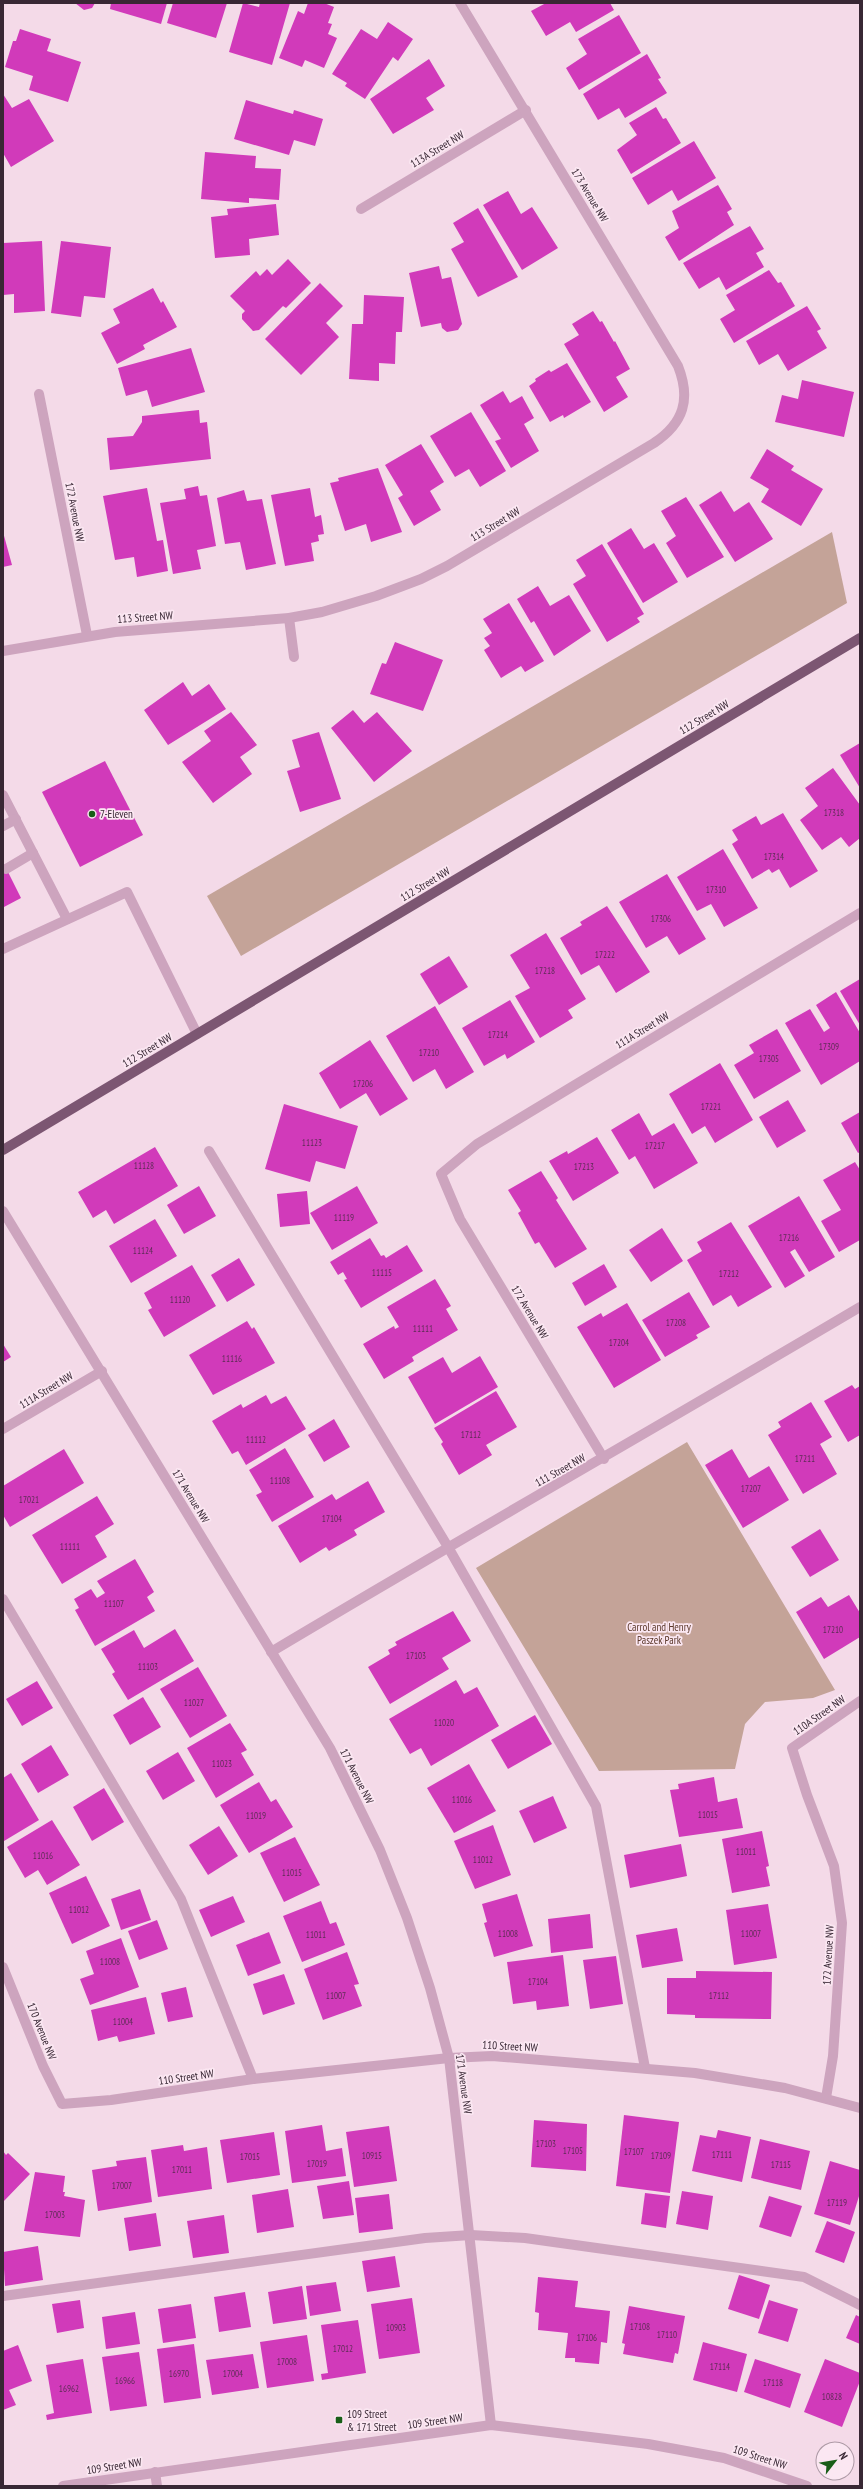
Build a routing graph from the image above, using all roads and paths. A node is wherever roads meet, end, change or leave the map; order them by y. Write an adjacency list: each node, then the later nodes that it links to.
1 (460, 3): 2 (street, 173 Avenue NW)
2 (526, 110): 3 (street, 113A Street NW); 5 (street, 173 Avenue NW)
3 (361, 209)
4 (39, 394): 7 (street, 172 Avenue NW)
5 (684, 404): 6 (street, 113 Street NW)
6 (289, 618): 7 (street, 113 Street NW); 10 (street)
7 (87, 635): 9 (street, 113 Street NW)
8 (860, 638): 19 (main road, 112 Street NW)
9 (3, 651)
10 (294, 657)
11 (3, 795): 12 (street)
12 (16, 819): 13 (street); 14 (street)
13 (3, 826)
14 (33, 853): 15 (street); 17 (street)
15 (6, 869)
16 (860, 913): 22 (street, 111A Street NW)
17 (67, 919): 18 (street); 19 (street)
18 (3, 948)
19 (197, 1034): 20 (main road, 112 Street NW)
20 (3, 1150)
21 (209, 1151): 28 (street)
22 (441, 1174): 27 (street, 172 Avenue NW)
23 (3, 1211): 25 (street, 171 Avenue NW)
24 (860, 1307): 27 (street, 111 Street NW)
25 (102, 1371): 26 (street, 111A Street NW); 30 (street, 171 Avenue NW)
26 (3, 1429)
27 (604, 1458): 28 (street, 111 Street NW)
28 (448, 1546): 30 (street, 111 Street NW); 35 (street)
29 (3, 1599): 36 (street)
30 (271, 1652): 34 (street, 171 Avenue NW)
31 (860, 1701): 32 (street, 110A Street NW)
32 (792, 1748): 37 (street, 172 Avenue NW)
33 (3, 1967): 38 (street, 170 Avenue NW)
34 (449, 2058): 35 (street, 110 Street NW); 36 (street, 110 Street NW); 40 (street, 171 Avenue NW)
35 (645, 2068): 37 (street, 110 Street NW)
36 (253, 2079): 38 (street, 110 Street NW)
37 (826, 2098): 39 (street, 110 Street NW)
38 (62, 2104)
39 (860, 2108)
40 (471, 2235): 41 (street); 42 (street); 43 (street, 171 Avenue NW)
41 (3, 2296)
42 (860, 2305)
43 (491, 2425): 44 (street, 109 Street NW); 47 (street, 109 Street NW)
44 (155, 2472): 45 (street, 109 Street NW); 46 (street)
45 (63, 2486)
46 (157, 2486)
47 (807, 2486)

